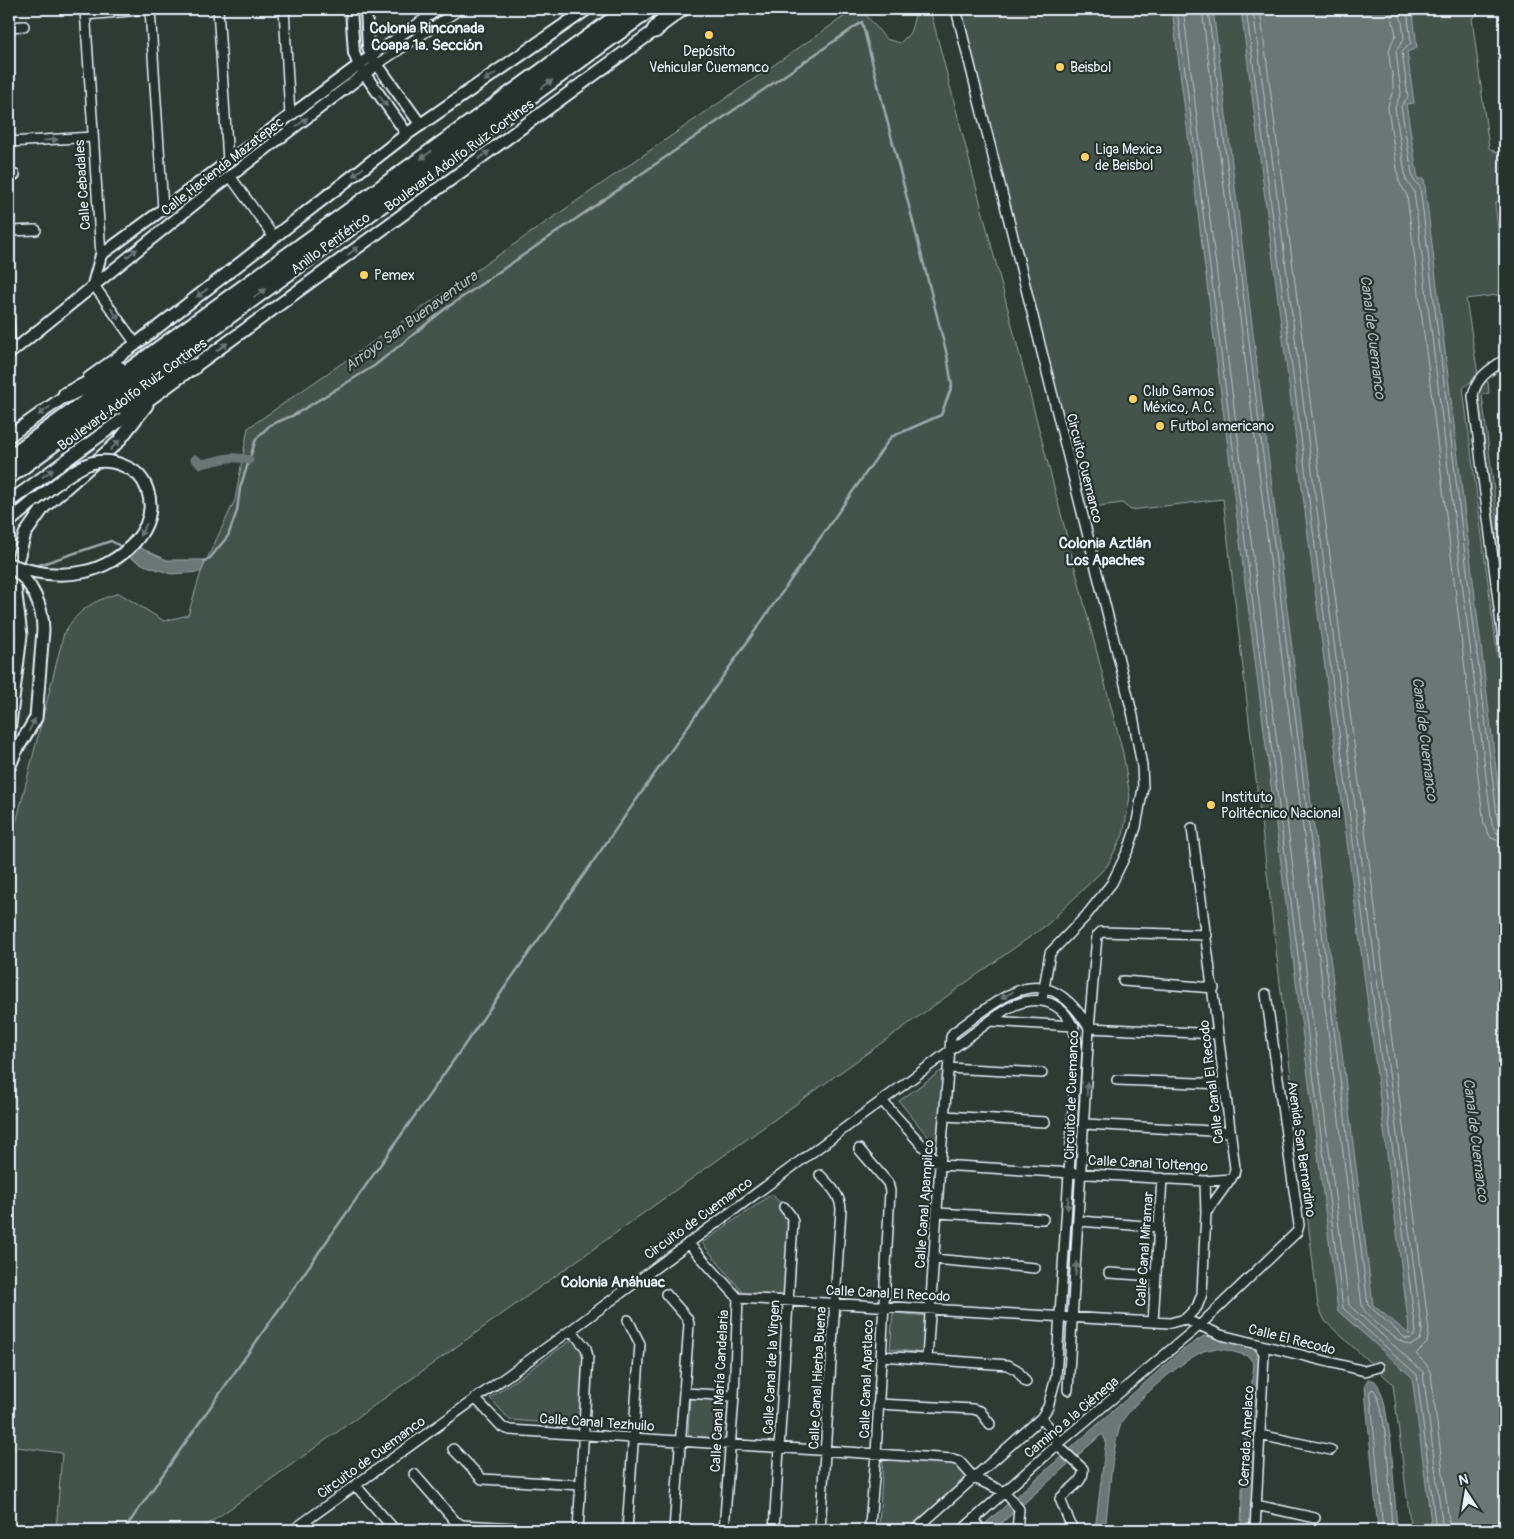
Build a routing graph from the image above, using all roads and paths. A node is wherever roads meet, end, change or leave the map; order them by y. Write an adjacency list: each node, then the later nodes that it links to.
1 (151, 9): 15 (street); 38 (street)
2 (218, 9): 34 (street)
3 (284, 9): 29 (street)
4 (350, 9): 21 (street)
5 (366, 9): 20 (street)
6 (439, 9): 18 (street, Calle Hacienda Mazatepec)
7 (460, 9): 22 (street, Calle Hacienda Mazatepec)
8 (588, 9): 30 (main road, one-way to 30)
9 (615, 9): 23 (highway)
10 (628, 9): 23 (highway, Anillo Periférico)
11 (650, 9): 52 (highway, Anillo Periférico, one-way to 11)
12 (674, 9): 19 (highway)
13 (684, 9): 19 (main road, Boulevard Adolfo Ruiz Cortines)
14 (956, 9): 66 (street, Circuito Cuemanco)
15 (85, 12): 32 (street, Calle Cebadales)
16 (24, 26): 17 (street)
17 (9, 27)
18 (415, 27): 22 (street); 24 (street, Calle Hacienda Mazatepec)
19 (655, 30): 49 (main road, Boulevard Adolfo Ruiz Cortines, one-way to 19)
20 (367, 32): 21 (street); 24 (street)
21 (352, 33): 26 (street)
22 (422, 36): 25 (street, Calle Hacienda Mazatepec)
23 (579, 44): 47 (highway, Anillo Periférico, one-way to 47)
24 (371, 56): 25 (street); 26 (street, Calle Hacienda Mazatepec)
25 (376, 66): 26 (street, Calle Hacienda Mazatepec); 30 (street)
26 (361, 70): 27 (street, Calle Hacienda Mazatepec); 28 (street, Calle Hacienda Mazatepec); 31 (street, one-way to 31)
27 (323, 92): 28 (street); 29 (street, Calle Hacienda Mazatepec)
28 (329, 101): 35 (street, Calle Hacienda Mazatepec, one-way to 28)
29 (290, 116): 34 (street, Calle Hacienda Mazatepec)
30 (421, 125): 31 (main road)
31 (408, 134): 41 (main road, one-way to 41)
32 (93, 137): 33 (street, one-way to 32); 42 (street, Calle Cebadales)
33 (9, 142)
34 (228, 162): 36 (street, Calle Hacienda Mazatepec)
35 (230, 176): 37 (street, Calle Hacienda Mazatepec); 41 (street)
36 (203, 180): 37 (street); 38 (street, Calle Hacienda Mazatepec)
37 (212, 190): 43 (street, Calle Hacienda Mazatepec, one-way to 37)
38 (163, 209): 42 (street, Calle Hacienda Mazatepec)
39 (36, 230): 40 (street)
40 (9, 231)
41 (274, 237): 45 (main road, one-way to 45)
42 (101, 255): 43 (street, Calle Cebadales)
43 (94, 284): 45 (street, one-way to 45); 46 (street, Calle Hacienda Mazatepec)
44 (9, 321): 46 (street)
45 (136, 344): 50 (main road)
46 (10, 353)
47 (152, 354): 50 (highway); 54 (highway, Anillo Periférico)
48 (1505, 360): 59 (street)
49 (194, 368): 51 (main road, Boulevard Adolfo Ruiz Cortines); 52 (highway)
50 (66, 395): 53 (main road, one-way to 53)
51 (150, 399): 56 (main road, Boulevard Adolfo Ruiz Cortines, one-way to 51); 60 (main road, one-way to 51, bridge)
52 (73, 430): 55 (highway, Anillo Periférico)
53 (9, 436)
54 (9, 458)
55 (9, 476)
56 (9, 502)
57 (9, 522): 58 (main road, one-way to 58, bridge)
58 (9, 565): 62 (main road, one-way to 58, bridge)
59 (1505, 657)
60 (9, 732)
61 (9, 756): 62 (main road, bridge)
62 (9, 769)
63 (1192, 828): 64 (street, Calle Canal El Recodo)
64 (1207, 935): 67 (street, Calle Canal El Recodo); 72 (street)
65 (1123, 981): 67 (street)
66 (1044, 987): 69 (street, Circuito Cuemanco); 72 (street, Circuito de Cuemanco); 74 (street, Circuito de Cuemanco, one-way to 74)
67 (1214, 988): 73 (street, Calle Canal El Recodo)
68 (1266, 994): 114 (street, Avenida San Bernardino)
69 (1042, 1000): 70 (street, Circuito de Cuemanco); 71 (street, Circuito de Cuemanco)
70 (990, 1021): 71 (street); 74 (street, Circuito de Cuemanco)
71 (1074, 1026): 86 (street, Circuito de Cuemanco)
72 (1089, 1028): 73 (street); 82 (street, Circuito de Cuemanco, one-way to 72)
73 (1218, 1034): 78 (street, Calle Canal El Recodo)
74 (949, 1051): 75 (street, Calle Canal Apampilco); 79 (street, Circuito de Cuemanco)
75 (948, 1068): 76 (street); 80 (street, Calle Canal Apampilco)
76 (1042, 1073)
77 (1117, 1080): 78 (street)
78 (1224, 1084): 83 (street, Calle Canal El Recodo)
79 (883, 1102): 85 (street); 98 (street, Circuito de Cuemanco)
80 (945, 1116): 81 (street); 85 (street, Calle Canal Apampilco)
81 (1045, 1122)
82 (1085, 1124): 83 (street); 87 (street, Circuito de Cuemanco)
83 (1230, 1132): 90 (street, Calle Canal El Recodo)
84 (859, 1149): 107 (street, Calle Canal Apatlaco)
85 (940, 1165): 86 (street, Calle Canal Toltengo); 93 (street, Calle Canal Apampilco)
86 (1070, 1172): 87 (street, Calle Canal Toltengo); 109 (street, Circuito de Cuemanco, one-way to 109)
87 (1082, 1173): 89 (street, Calle Canal Toltengo); 96 (street, Circuito de Cuemanco)
88 (820, 1175): 106 (street, Calle Canal Hierba Buena)
89 (1162, 1178): 91 (street, Calle Canal Toltengo); 97 (street, Calle Canal Miramar)
90 (1230, 1179): 91 (street, Calle Canal Toltengo); 94 (street, Calle Canal El Recodo)
91 (1206, 1181): 94 (street)
92 (784, 1207): 105 (street, Calle Canal de la Virgen)
93 (937, 1213): 95 (street); 99 (street, Calle Canal Apampilco)
94 (1206, 1213): 111 (street)
95 (1043, 1219)
96 (1079, 1221): 97 (street); 110 (street, Circuito de Cuemanco, one-way to 96)
97 (1158, 1227): 102 (street, Calle Canal Miramar)
98 (688, 1243): 104 (street, Calle Canal María Candelaria); 115 (street, Circuito de Cuemanco)
99 (933, 1259): 100 (street); 108 (street, Calle Canal Apampilco)
100 (1035, 1268)
101 (1109, 1273): 102 (street)
102 (1155, 1276): 113 (street, Calle Canal Miramar)
103 (666, 1294): 122 (street)
104 (738, 1298): 105 (street, Calle Canal El Recodo); 123 (street, Calle Canal María Candelaria)
105 (788, 1300): 106 (street, Calle Canal El Recodo); 134 (street, Calle Canal de la Virgen)
106 (835, 1304): 107 (street, Calle Canal El Recodo); 137 (street, Calle Canal Hierba Buena)
107 (882, 1307): 108 (street, Calle Canal El Recodo); 117 (street, Calle Canal Apatlaco)
108 (930, 1308): 109 (street, Calle Canal El Recodo); 118 (street, Calle Canal Apampilco)
109 (1060, 1317): 110 (street, Calle Canal El Recodo); 126 (street, Circuito de Cuemanco)
110 (1072, 1318): 113 (street, Calle Canal El Recodo); 121 (street, Circuito de Cuemanco)
111 (1186, 1319): 113 (street, Calle Canal El Recodo); 114 (street)
112 (628, 1320): 130 (street)
113 (1152, 1322)
114 (1199, 1326): 116 (street, Calle El Recodo); 133 (street, Camino a la Ciénega)
115 (571, 1330): 124 (street, Circuito de Cuemanco); 129 (street)
116 (1263, 1353): 119 (street, Calle El Recodo); 128 (street, Cerrada Amelaco)
117 (881, 1356): 118 (street); 125 (street, Calle Canal Apatlaco)
118 (928, 1359): 120 (street)
119 (1379, 1368)
120 (1026, 1382)
121 (1068, 1390)
122 (685, 1393): 123 (street); 131 (street)
123 (734, 1396): 132 (street, Calle Canal María Candelaria)
124 (475, 1398): 129 (street, Calle Canal Tezhuilo); 142 (street, Circuito de Cuemanco)
125 (878, 1404): 127 (street); 138 (street, Calle Canal Apatlaco)
126 (1041, 1418): 133 (street); 140 (street, Circuito de Cuemanco)
127 (990, 1424)
128 (1260, 1435): 136 (street); 144 (street, Cerrada Amelaco)
129 (584, 1436): 130 (street, Calle Canal Tezhuilo); 141 (street)
130 (633, 1438): 131 (street, Calle Canal Tezhuilo); 151 (street)
131 (681, 1441): 132 (street, Calle Canal Tezhuilo); 152 (street)
132 (730, 1444): 134 (street, Calle Canal Tezhuilo); 153 (street, Calle Canal María Candelaria)
133 (1059, 1446): 143 (street, Camino a la Ciénega); 160 (street)
134 (780, 1448): 137 (street, Calle Canal Tezhuilo); 154 (street, Calle Canal de la Virgen)
135 (453, 1449): 141 (street)
136 (1331, 1450)
137 (827, 1451): 138 (street, Calle Canal Tezhuilo); 155 (street, Calle Canal Hierba Buena)
138 (876, 1454): 140 (street, Calle Canal Tezhuilo); 156 (street, Calle Canal Apatlaco)
139 (414, 1474): 149 (street)
140 (974, 1478): 143 (street); 157 (street, Circuito de Cuemanco)
141 (581, 1484): 150 (street)
142 (356, 1486): 147 (street, Circuito de Cuemanco); 148 (street)
143 (1006, 1493): 146 (street, Camino a la Ciénega); 159 (street)
144 (1256, 1505): 145 (street); 161 (street, Cerrada Amelaco)
145 (1315, 1518)
146 (977, 1524): 158 (street, Camino a la Ciénega)
147 (293, 1530)
148 (395, 1530)
149 (550, 1530)
150 (578, 1530)
151 (627, 1530)
152 (674, 1530)
153 (724, 1530)
154 (774, 1530)
155 (820, 1530)
156 (872, 1530)
157 (915, 1530)
158 (962, 1530)
159 (1017, 1530)
160 (1073, 1530)
161 (1255, 1530)

